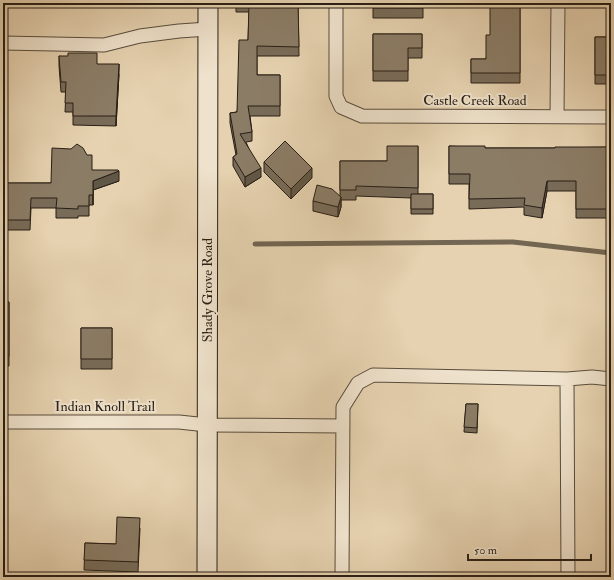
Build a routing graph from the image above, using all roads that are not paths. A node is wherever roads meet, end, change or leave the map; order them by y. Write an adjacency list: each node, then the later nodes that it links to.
1 (208, 3): 4 (street, Shady Grove Road)
2 (336, 3): 6 (street, Castle Creek Road)
3 (558, 3): 6 (street)
4 (208, 29): 5 (street); 11 (street, Shady Grove Road)
5 (3, 43)
6 (557, 116): 7 (street, Castle Creek Road)
7 (611, 117)
8 (567, 378): 9 (street); 12 (street); 15 (street)
9 (611, 379)
10 (3, 422): 11 (street, Indian Knoll Trail)
11 (207, 425): 12 (street, Indian Knoll Trail); 13 (street, Shady Grove Road)
12 (343, 426): 14 (street)
13 (207, 577)
14 (342, 577)
15 (568, 577)

